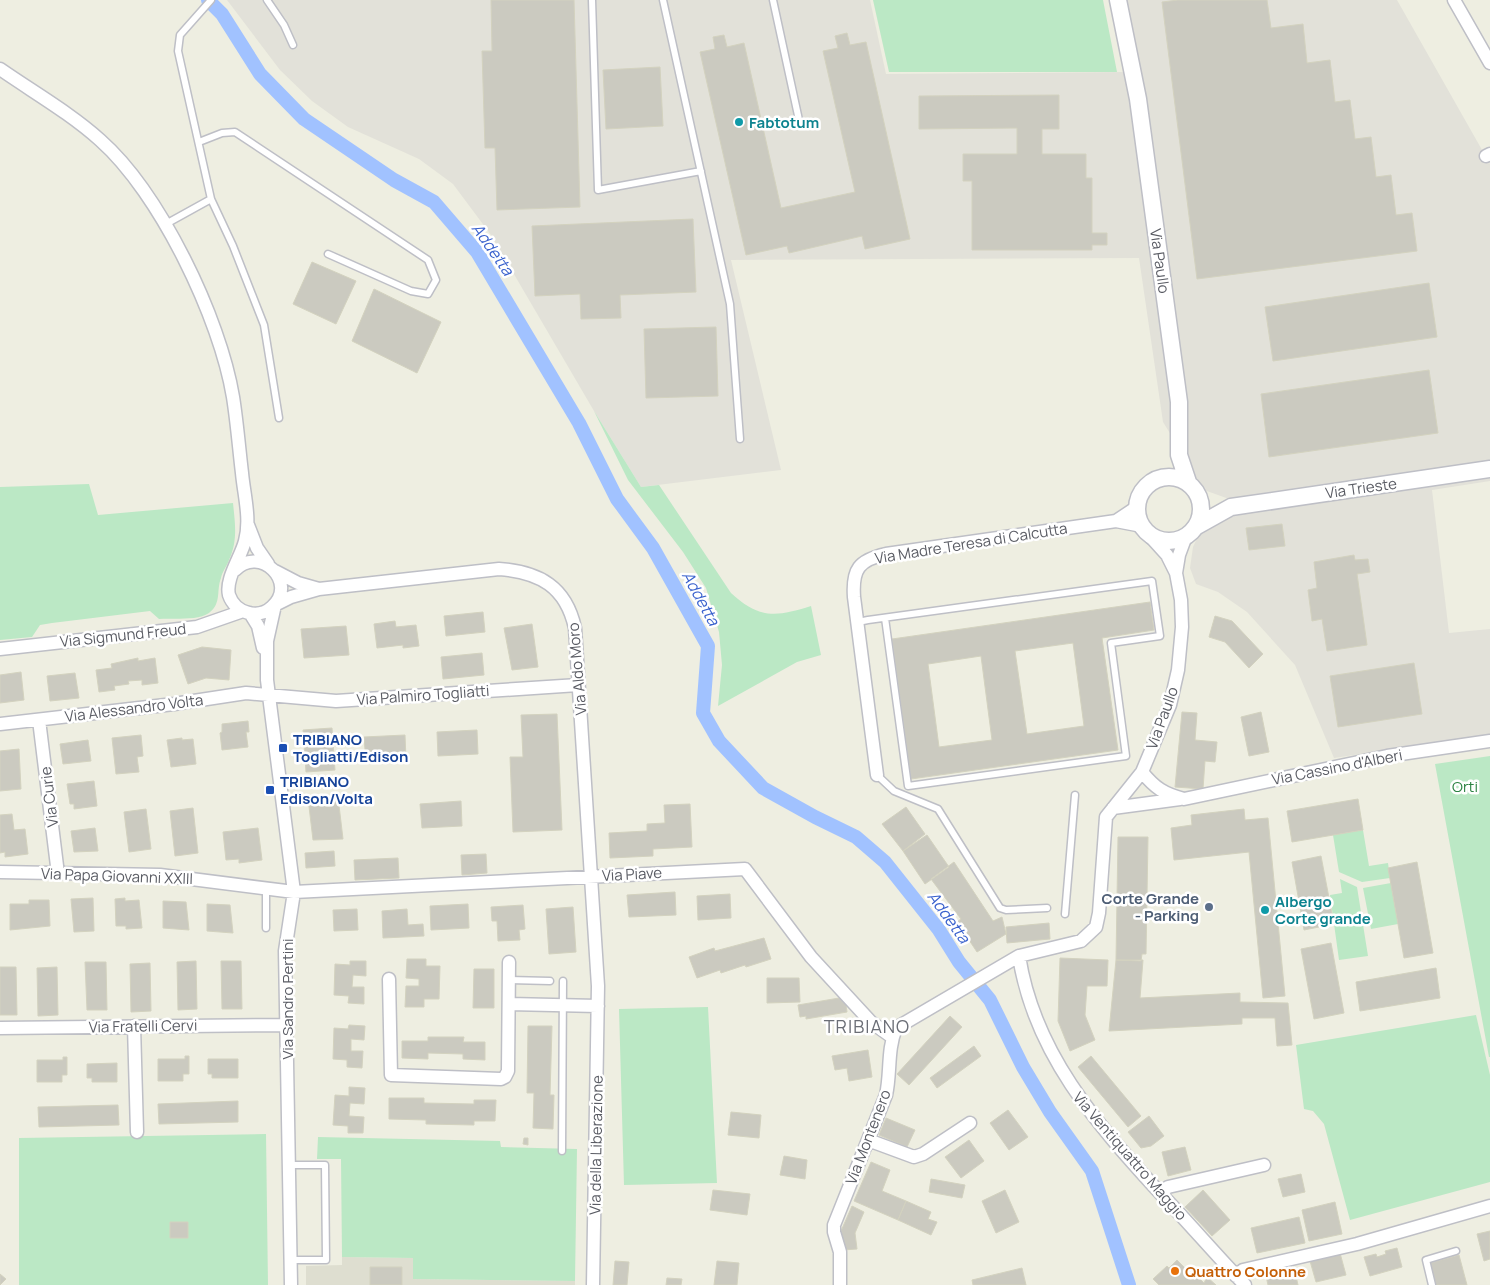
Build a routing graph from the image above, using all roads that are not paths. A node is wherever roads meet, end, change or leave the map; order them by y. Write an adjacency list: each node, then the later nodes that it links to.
1 (211, 0): 12 (lane)
2 (266, 0): 8 (lane)
3 (592, 0): 13 (lane)
4 (662, 0): 13 (lane)
5 (773, 0): 11 (lane)
6 (1118, 0): 19 (street, Via Paullo)
7 (1454, 0): 9 (street)
8 (293, 45)
9 (1490, 64)
10 (0, 69): 15 (street)
11 (799, 120)
12 (199, 142): 14 (lane); 16 (lane)
13 (701, 171): 18 (lane)
14 (211, 199): 15 (lane); 17 (lane)
15 (164, 225): 26 (street)
16 (328, 254)
17 (279, 418)
18 (740, 439)
19 (1178, 443): 21 (street, Via Paullo); 22 (street, Via Paullo)
20 (1490, 470): 24 (street, Via Trieste)
21 (1160, 478): 22 (street); 23 (street, Via Paullo)
22 (1192, 487): 24 (street, Via Trieste); 28 (street, Via Paullo)
23 (1137, 507): 25 (street, Via Madre Teresa di Calcutta); 27 (street, Via Paullo)
24 (1231, 507): 28 (street, Via Trieste)
25 (1116, 520): 27 (street, Via Madre Teresa di Calcutta); 36 (street, Via Madre Teresa di Calcutta)
26 (248, 525): 29 (street); 30 (street)
27 (1145, 530): 28 (street); 31 (street, Via Paullo)
28 (1191, 531): 31 (street, Via Paullo)
29 (272, 567): 30 (street); 32 (street); 33 (street)
30 (235, 570): 34 (street)
31 (1176, 573): 44 (street, Via Paullo)
32 (319, 589): 33 (street, Via Aldo Moro); 39 (street, Via Aldo Moro)
33 (275, 605): 34 (street); 38 (street, Via Sandro Pertini)
34 (247, 612): 37 (street, Via Sigmund Freud); 38 (street, Via Sandro Pertini)
35 (885, 618): 35 (lane); 36 (lane)
36 (858, 622): 45 (street, Via Madre Teresa di Calcutta)
37 (0, 649)
38 (266, 656): 40 (street, Via Sandro Pertini)
39 (578, 685): 40 (street, Via Palmiro Togliatti); 51 (street, Via Aldo Moro)
40 (268, 695): 41 (street, Via Alessandro Volta); 53 (street, Via Sandro Pertini)
41 (39, 720): 42 (street, Via Alessandro Volta); 50 (street, Via Curie)
42 (0, 724)
43 (1490, 740): 47 (street, Via Cassino d'Alberi)
44 (1142, 772): 47 (street, Via Cassino d'Alberi); 48 (street, Via Paullo)
45 (877, 775): 54 (lane)
46 (1075, 795): 55 (lane)
47 (1184, 799): 48 (street, Via Cassino d'Alberi)
48 (1113, 808): 57 (street, Via Paullo)
49 (0, 872): 50 (street, Via Papa Giovanni XXIII)
50 (58, 874): 52 (street, Via Papa Giovanni XXIII)
51 (592, 877): 53 (street, Via Piave); 65 (street, Via della Liberazione); 69 (street, Via Piave)
52 (266, 888): 53 (street, Via Papa Giovanni XXIII); 56 (lane)
53 (294, 892): 66 (street, Via Sandro Pertini)
54 (1047, 908)
55 (1065, 914)
56 (266, 928)
57 (1019, 956): 69 (street); 76 (street, Via Ventiquattro Maggio)
58 (510, 962): 60 (street)
59 (389, 979): 63 (street)
60 (509, 980): 61 (lane); 63 (street)
61 (550, 981)
62 (563, 981): 64 (lane)
63 (509, 1004): 64 (street)
64 (563, 1005): 65 (street); 73 (lane)
65 (598, 1006): 82 (street, Via della Liberazione)
66 (286, 1025): 67 (street, Via Fratelli Cervi); 74 (street, Via Sandro Pertini)
67 (134, 1026): 68 (street, Via Fratelli Cervi); 71 (street)
68 (0, 1028)
69 (892, 1037): 72 (street, Via Montenero)
70 (970, 1124): 72 (street)
71 (137, 1132)
72 (868, 1140): 83 (street, Via Montenero)
73 (562, 1151)
74 (288, 1165): 79 (street, Via Sandro Pertini); 79 (lane)
75 (1264, 1165): 76 (street)
76 (1161, 1194): 80 (street, Via Ventiquattro Maggio)
77 (1490, 1206): 80 (street)
78 (1456, 1251): 84 (lane)
79 (290, 1260): 81 (street, Via Sandro Pertini)
80 (1241, 1280)
81 (290, 1285)
82 (593, 1285)
83 (840, 1285)
84 (1432, 1285)

